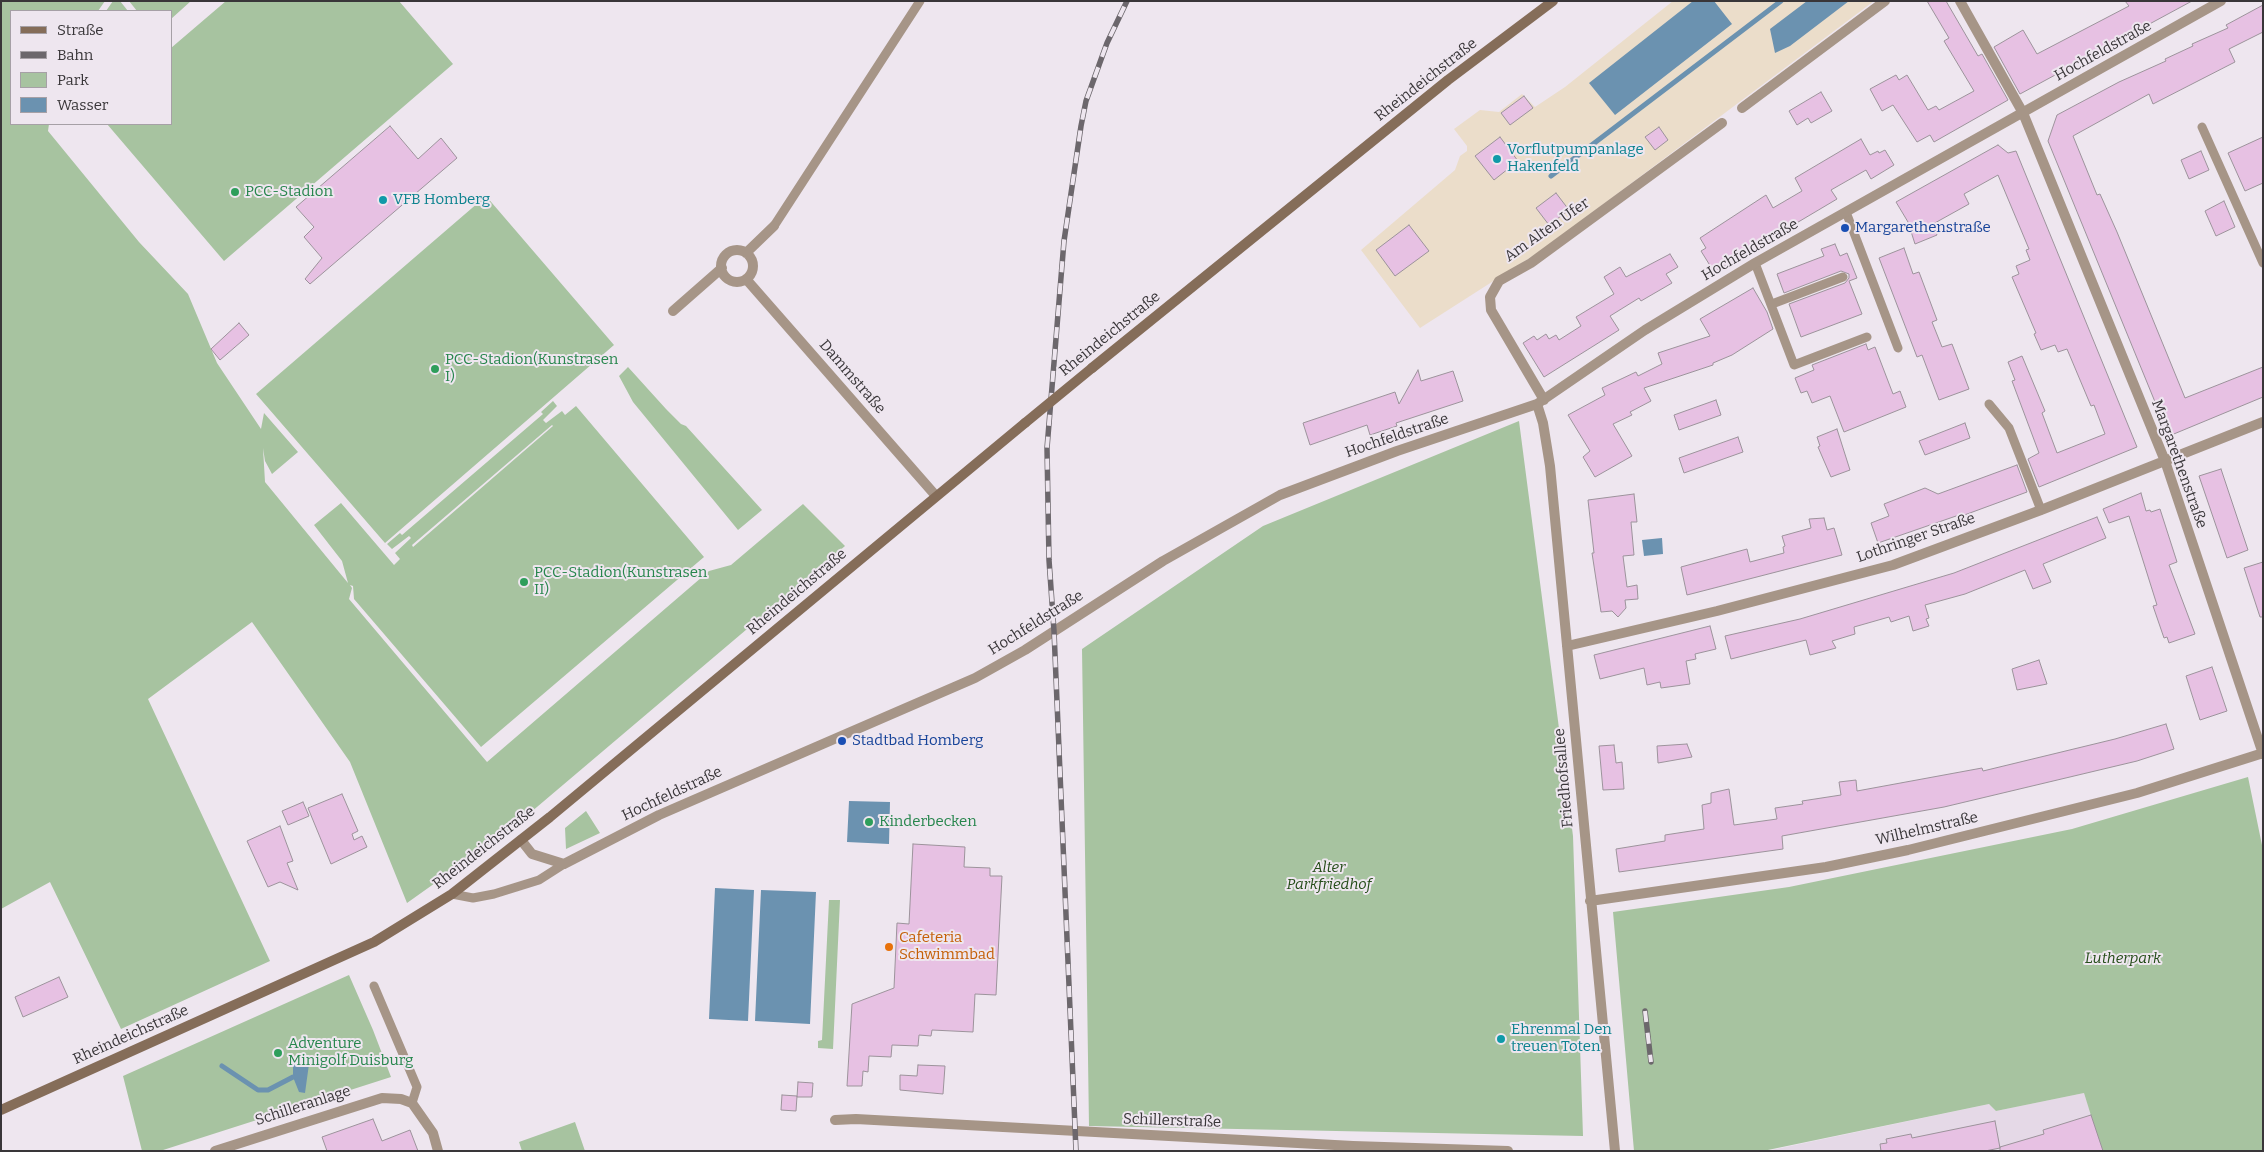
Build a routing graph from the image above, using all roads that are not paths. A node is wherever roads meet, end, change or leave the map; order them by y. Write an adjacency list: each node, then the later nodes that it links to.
1 (920, 1): 11 (lane)
2 (1553, 1): 26 (main road, Rheindeichstraße, bridge)
3 (1885, 1): 6 (street)
4 (1960, 1): 7 (street, Margarethenstraße)
5 (2221, 1): 7 (street, Hochfeldstraße)
6 (1742, 108)
7 (2023, 113): 10 (street, Hochfeldstraße); 25 (street, Margarethenstraße)
8 (1722, 123): 22 (street, Am Alten Ufer)
9 (2202, 128): 14 (lane)
10 (1846, 212): 13 (street, Hochfeldstraße); 21 (lane)
11 (774, 226): 12 (street)
12 (746, 253): 15 (street); 17 (street)
13 (1755, 263): 18 (lane); 22 (street, Hochfeldstraße)
14 (2263, 263)
15 (722, 268): 17 (street); 19 (street)
16 (1843, 277): 18 (lane)
17 (746, 279): 26 (street, Dammstraße)
18 (1772, 304): 20 (lane)
19 (673, 311)
20 (1867, 337)
21 (1898, 348)
22 (1541, 402): 28 (street, Friedhofsallee); 31 (street, Hochfeldstraße)
23 (1989, 404): 27 (lane)
24 (2263, 422): 25 (street, Lothringer Straße)
25 (2165, 461): 27 (street, Lothringer Straße); 29 (street, Margarethenstraße)
26 (936, 496): 30 (main road, Rheindeichstraße)
27 (2041, 510): 28 (street, Lothringer Straße)
28 (1567, 646): 33 (street, Friedhofsallee)
29 (2263, 754): 33 (street, Wilhelmstraße)
30 (522, 840): 31 (street); 32 (main road, Rheindeichstraße)
31 (564, 864): 32 (lane, Hochfeldstraße)
32 (452, 894): 36 (main road, Rheindeichstraße)
33 (1590, 900): 42 (street, Friedhofsallee)
34 (374, 986): 35 (lane)
35 (412, 1103): 39 (street, Schilleranlage); 40 (street)
36 (1, 1110)
37 (835, 1120): 38 (street, Schillerstraße)
38 (1352, 1148): 41 (street, Schillerstraße)
39 (215, 1151)
40 (438, 1151)
41 (1508, 1151)
42 (1615, 1151)

